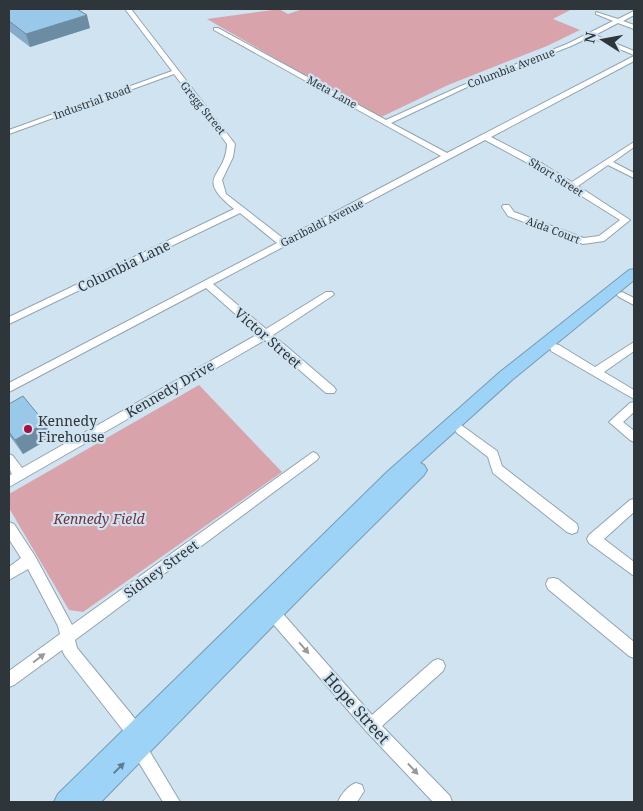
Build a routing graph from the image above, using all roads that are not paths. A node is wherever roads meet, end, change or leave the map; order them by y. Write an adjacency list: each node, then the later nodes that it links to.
1 (128, 9): 10 (street, Gregg Street)
2 (598, 13): 4 (street)
3 (634, 13): 4 (street, Columbia Avenue)
4 (618, 21): 5 (street); 7 (street, Columbia Avenue)
5 (634, 27)
6 (216, 29): 11 (street, Meta Lane)
7 (590, 36): 8 (street); 11 (street, Columbia Avenue)
8 (634, 53)
9 (634, 58): 13 (street, Garibaldi Avenue)
10 (174, 72): 12 (street, Industrial Road); 20 (street, Gregg Street)
11 (387, 122): 15 (street, Meta Lane)
12 (9, 132)
13 (485, 137): 15 (street, Garibaldi Avenue); 18 (street, Short Street)
14 (634, 144): 16 (street)
15 (448, 156): 22 (street, Garibaldi Avenue)
16 (608, 162): 17 (street); 18 (street)
17 (634, 176)
18 (572, 186): 21 (street, Short Street)
19 (506, 207): 21 (street, Aida Court)
20 (239, 210): 22 (street); 27 (street, Columbia Lane)
21 (626, 220)
22 (283, 243): 24 (street, Garibaldi Avenue)
23 (634, 273): 55 (highway)
24 (207, 284): 28 (street, Victor Street); 32 (street, Garibaldi Avenue)
25 (329, 294): 28 (street, Kennedy Drive)
26 (630, 294): 30 (highway)
27 (9, 321)
28 (265, 335): 33 (street, Victor Street); 40 (street, Kennedy Drive)
29 (634, 346): 31 (street)
30 (555, 348): 31 (street); 36 (highway)
31 (596, 372): 34 (street)
32 (9, 388)
33 (330, 390)
34 (634, 395)
35 (634, 406): 37 (street)
36 (461, 430): 44 (street); 49 (highway)
37 (634, 437)
38 (313, 457): 50 (street, Sidney Street)
39 (9, 459): 40 (street)
40 (20, 475): 41 (street, Kennedy Drive)
41 (9, 482)
42 (634, 504): 46 (street)
43 (9, 528): 45 (street)
44 (572, 528)
45 (30, 560): 47 (street); 50 (street)
46 (634, 570)
47 (9, 574)
48 (553, 584): 51 (street)
49 (272, 612): 54 (street, Hope Street, one-way to 54); 55 (highway)
50 (68, 636): 53 (street, Sidney Street, one-way to 50); 55 (street)
51 (634, 651)
52 (438, 666): 54 (street)
53 (9, 680)
54 (371, 726): 59 (street, Hope Street, one-way to 59)
55 (137, 740): 56 (highway); 57 (highway, one-way to 55); 58 (street)
56 (66, 802)
57 (85, 802)
58 (172, 802)
59 (444, 802)

